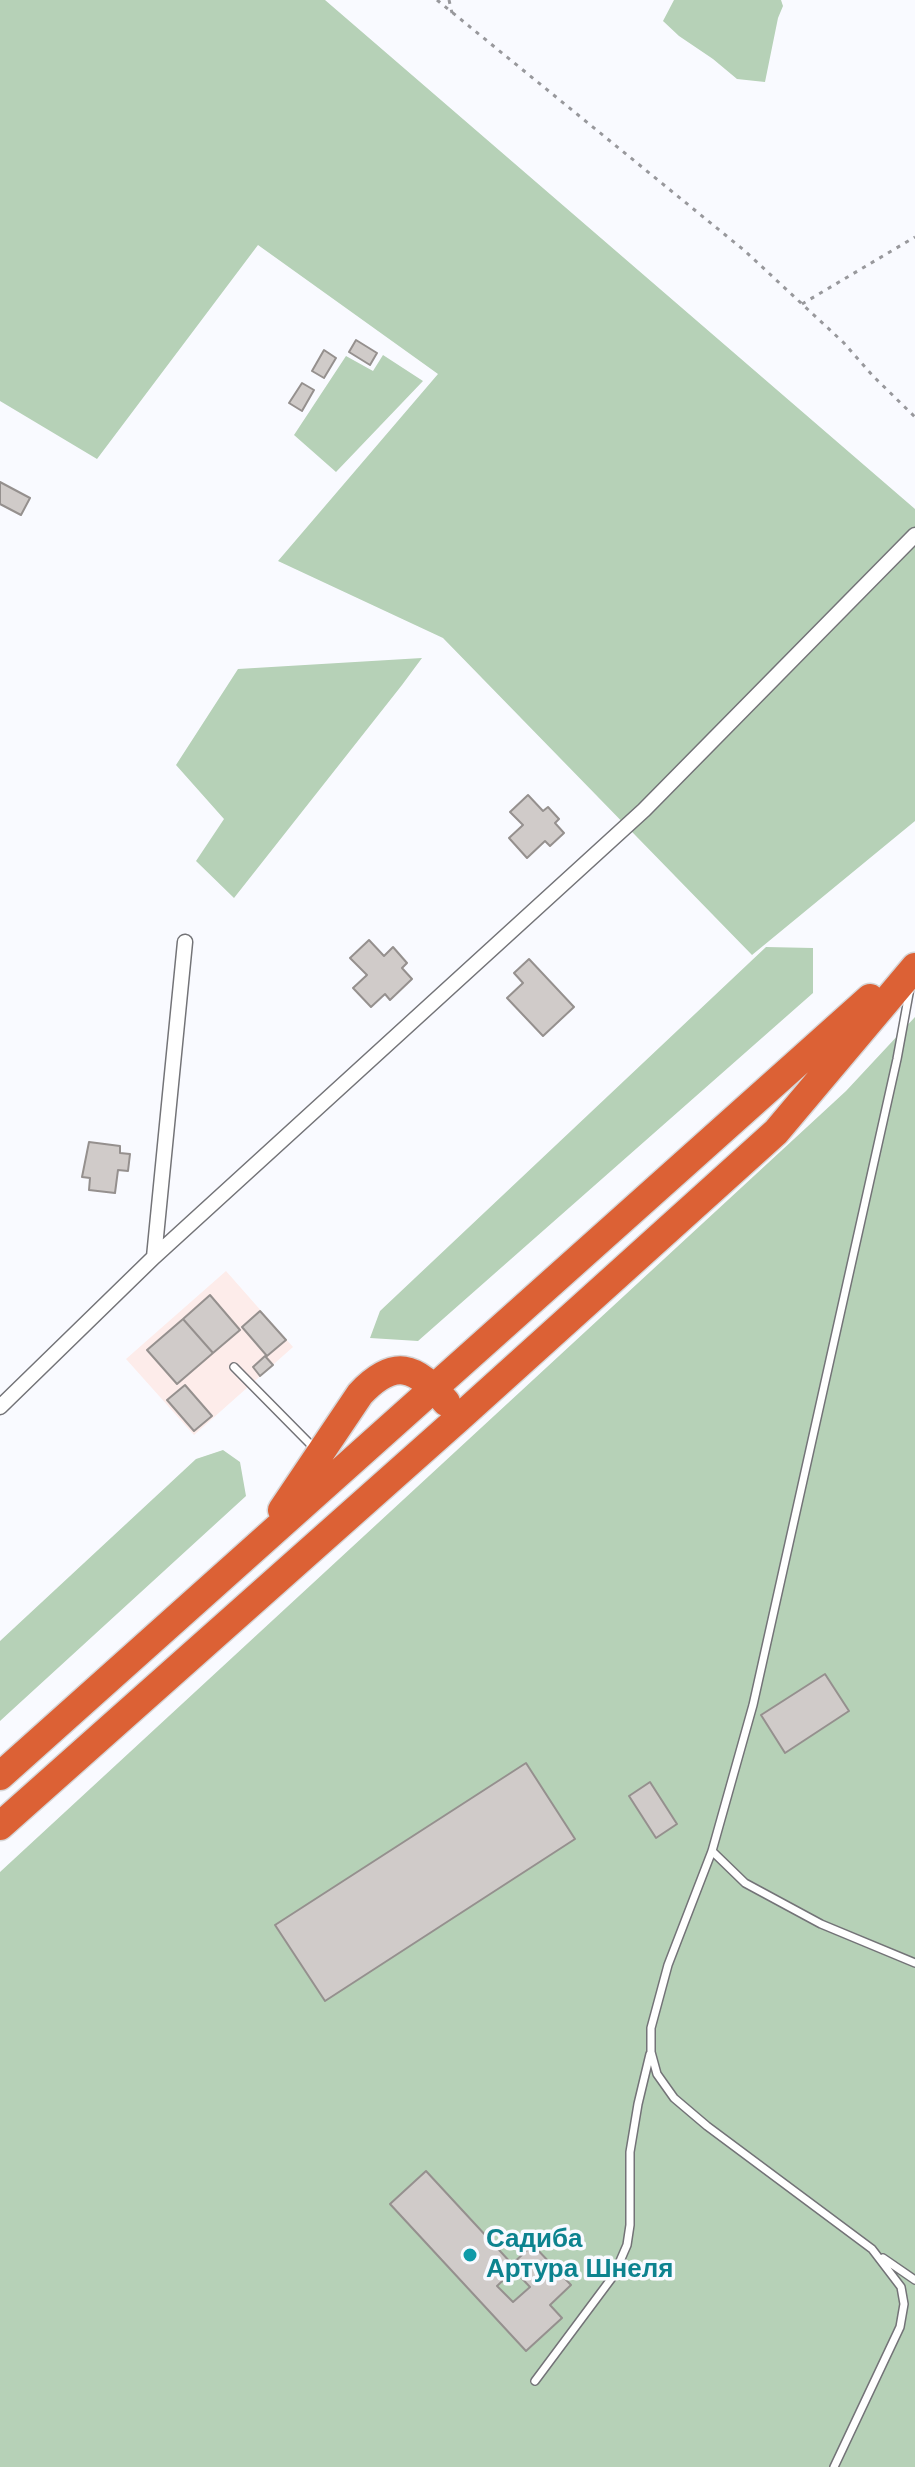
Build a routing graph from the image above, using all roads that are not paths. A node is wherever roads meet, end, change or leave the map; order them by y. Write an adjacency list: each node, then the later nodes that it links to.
1 (915, 535): 4 (street)
2 (185, 942): 4 (street)
3 (914, 965): 6 (highway); 8 (highway); 13 (lane)
4 (154, 1257): 7 (street)
5 (234, 1367): 9 (lane)
6 (435, 1388): 8 (highway); 9 (highway); 10 (highway)
7 (0, 1407)
8 (459, 1418): 12 (highway)
9 (319, 1454): 10 (highway)
10 (260, 1543): 11 (highway)
11 (0, 1776)
12 (0, 1826)
13 (712, 1851): 14 (lane); 15 (lane)
14 (915, 1963)
15 (651, 2052): 16 (lane); 18 (lane)
16 (872, 2249): 17 (lane); 19 (lane)
17 (915, 2280)
18 (535, 2381)
19 (834, 2467)

